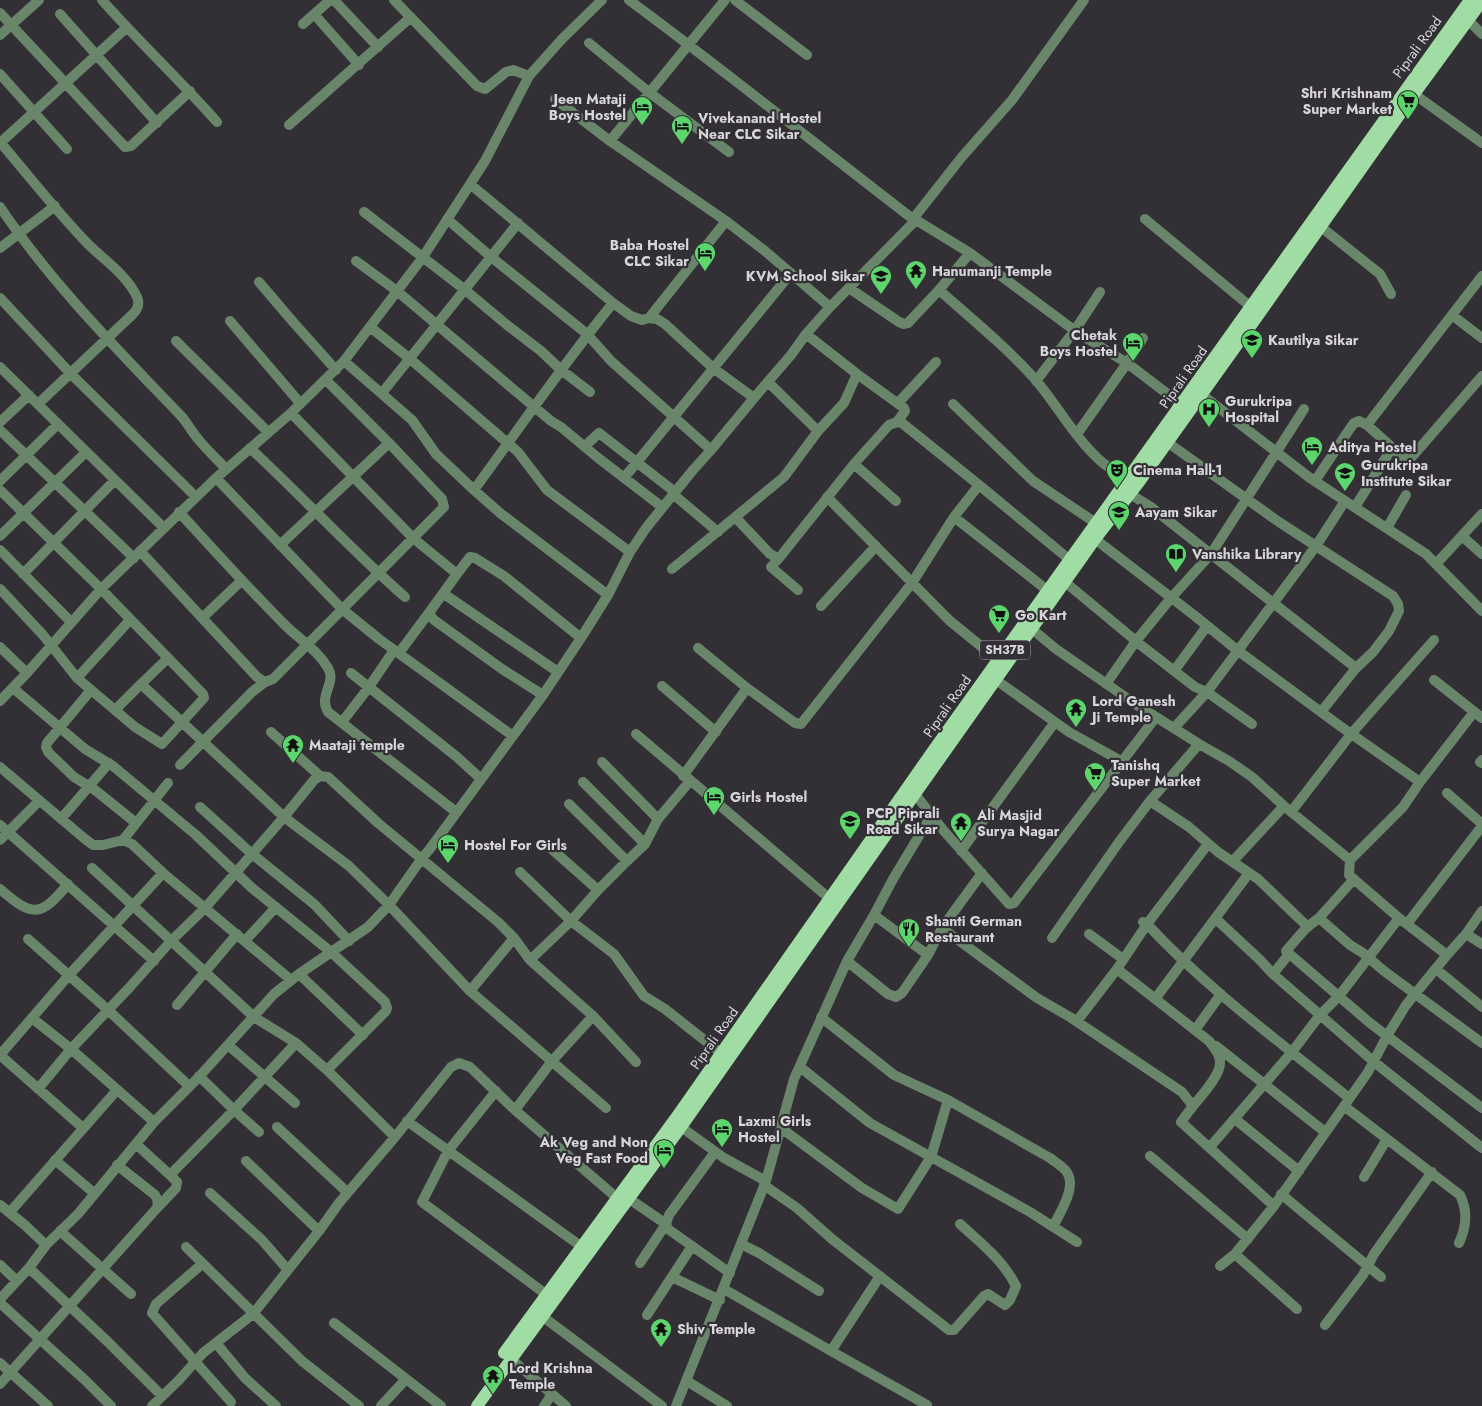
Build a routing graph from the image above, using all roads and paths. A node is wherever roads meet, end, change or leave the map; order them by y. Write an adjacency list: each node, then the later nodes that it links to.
1 (39, 0): 19 (street)
2 (102, 0): 20 (street)
3 (330, 0): 15 (street)
4 (334, 0): 25 (street)
5 (394, 0): 16 (street)
6 (602, 0): 30 (street)
7 (629, 0): 24 (street)
8 (725, 0): 24 (street)
9 (735, 0): 27 (street)
10 (1084, 0): 51 (street)
11 (1470, 0): 73 (main road, Piprali Road / SH37B)
12 (1482, 1): 17 (main road)
13 (0, 13): 19 (street)
14 (60, 14): 26 (street)
15 (314, 14): 18 (street); 28 (street)
16 (411, 17): 25 (street); 30 (street)
17 (1468, 20): 21 (street); 34 (main road)
18 (303, 24)
19 (11, 25): 22 (street); 31 (street)
20 (126, 28): 26 (street); 32 (street)
21 (1482, 34)
22 (0, 35)
23 (589, 43): 33 (street)
24 (690, 45): 33 (street); 51 (street)
25 (378, 47): 28 (street)
26 (96, 54): 31 (street); 38 (street)
27 (807, 55)
28 (359, 65): 39 (street)
29 (0, 74): 36 (street)
30 (529, 76): 45 (street)
31 (66, 84): 36 (street); 38 (street)
32 (190, 92): 37 (street); 38 (street)
33 (650, 93): 40 (street); 44 (street)
34 (1414, 94): 42 (street); 54 (main road)
35 (555, 100): 40 (street)
36 (34, 112): 41 (street); 43 (street)
37 (217, 122)
38 (157, 123)
39 (289, 125)
40 (610, 141): 52 (street)
41 (0, 142): 46 (street)
42 (1482, 143)
43 (67, 149)
44 (729, 152)
45 (470, 184): 50 (street); 53 (street)
46 (55, 206): 55 (street); 84 (street)
47 (0, 207): 55 (street)
48 (364, 212): 59 (street)
49 (1146, 219): 73 (street)
50 (447, 220): 58 (street); 59 (street)
51 (914, 220): 57 (street); 64 (street)
52 (726, 221): 61 (street); 75 (street)
53 (518, 223): 58 (street); 71 (street)
54 (1321, 227): 69 (street); 102 (main road)
55 (19, 235): 56 (street); 84 (street)
56 (0, 248)
57 (970, 253): 66 (street); 79 (street)
58 (490, 256): 65 (street); 80 (street)
59 (423, 257): 65 (street); 67 (street)
60 (356, 261): 67 (street)
61 (791, 273): 72 (street); 91 (street)
62 (1481, 278): 74 (street)
63 (259, 282): 93 (street)
64 (849, 288): 66 (street); 72 (street)
65 (464, 289): 77 (street); 92 (street)
66 (939, 290): 98 (street)
67 (397, 291): 77 (street); 78 (street)
68 (1100, 292): 79 (street)
69 (1390, 294)
70 (0, 298): 94 (street)
71 (613, 303): 75 (street); 80 (street)
72 (830, 307): 81 (street)
73 (1251, 307): 110 (main road, Piprali Road / SH37B)
74 (1452, 315): 83 (street); 117 (street)
75 (649, 318): 91 (street)
76 (230, 321): 105 (street)
77 (436, 324): 86 (street); 109 (street)
78 (370, 327): 86 (street); 87 (street)
79 (1075, 330): 89 (street); 98 (street)
80 (587, 334): 92 (street); 113 (street)
81 (806, 334): 95 (street); 99 (street)
82 (1144, 338): 89 (street)
83 (1482, 338)
84 (108, 339): 94 (street); 134 (street)
85 (176, 341): 120 (street)
86 (409, 358): 101 (street); 124 (street)
87 (344, 361): 93 (street); 101 (street)
88 (936, 362): 107 (street)
89 (1127, 363): 110 (street); 121 (street)
90 (0, 367): 103 (street)
91 (714, 368): 104 (street); 113 (street)
92 (560, 369): 100 (street); 109 (street)
93 (336, 370): 97 (street)
94 (71, 374): 106 (street); 149 (street)
95 (857, 374): 107 (street); 119 (street)
96 (1482, 376): 127 (street)
97 (326, 380): 105 (street); 123 (street)
98 (1036, 381): 121 (street)
99 (768, 382): 104 (street); 119 (street)
100 (590, 392)
101 (382, 393): 145 (street)
102 (1201, 394): 110 (main road); 130 (street)
103 (28, 395): 106 (street); 114 (street)
104 (754, 398): 128 (street)
105 (300, 403): 112 (street)
106 (38, 404): 116 (street)
107 (898, 404): 115 (street)
108 (953, 404): 163 (street)
109 (535, 406): 124 (street); 125 (street)
110 (1185, 408): 122 (main road); 140 (main road, Piprali Road / SH37B)
111 (1304, 409): 130 (street)
112 (291, 413): 120 (street); 135 (street)
113 (673, 417): 128 (street); 132 (street)
114 (0, 422)
115 (897, 422): 133 (street); 143 (street)
116 (58, 424): 129 (street); 131 (street)
117 (1368, 425): 127 (street); 141 (street)
118 (0, 430): 131 (street)
119 (818, 431): 162 (street)
120 (268, 432): 126 (street)
121 (1077, 434): 140 (street)
122 (1166, 442): 147 (main road); 151 (street)
123 (389, 443): 135 (street); 169 (street)
124 (508, 443): 145 (street); 176 (street)
125 (585, 446): 132 (street); 137 (street)
126 (250, 448): 134 (street); 158 (street)
127 (1392, 448): 155 (street)
128 (711, 450): 146 (street)
129 (86, 452): 138 (street); 142 (street)
130 (1275, 453): 141 (street); 151 (street)
131 (26, 456): 139 (street); 142 (street)
132 (637, 462): 137 (street); 146 (street)
133 (854, 464): 150 (street); 153 (street)
134 (226, 469): 136 (street)
135 (354, 477): 158 (street); 169 (street)
136 (216, 478): 149 (street); 172 (street)
137 (624, 478): 154 (street)
138 (115, 480): 156 (street); 164 (street)
139 (0, 481)
140 (1128, 481): 163 (main road, Piprali Road / SH37B)
141 (1315, 481): 152 (street)
142 (54, 482): 156 (street); 159 (street)
143 (980, 485): 161 (street); 181 (street)
144 (0, 490): 159 (street)
145 (474, 490): 195 (street)
146 (674, 493): 154 (street); 166 (street)
147 (1130, 494): 170 (main road); 177 (street)
148 (1406, 495): 165 (street)
149 (196, 497): 157 (street)
150 (827, 497): 173 (street); 180 (street)
151 (1246, 499): 174 (street); 177 (street)
152 (1344, 500): 155 (street); 174 (street)
153 (896, 501)
154 (662, 507): 176 (street)
155 (1355, 507): 165 (street)
156 (85, 511): 171 (street); 179 (street)
157 (179, 512): 164 (street); 187 (street)
158 (316, 512): 172 (street); 185 (street)
159 (23, 514): 167 (street); 171 (street)
160 (1482, 514): 168 (street)
161 (954, 517): 188 (street); 193 (street)
162 (736, 518): 166 (street); 180 (street)
163 (1096, 524): 181 (main road, Piprali Road / SH37B)
164 (164, 528): 179 (street)
165 (1387, 528): 182 (street)
166 (718, 532): 183 (street)
167 (0, 536)
168 (1462, 536): 178 (street); 182 (street)
169 (413, 538): 185 (street); 186 (street)
170 (1095, 539): 189 (main road); 197 (street)
171 (53, 544): 184 (street); 191 (street)
172 (280, 545): 201 (street)
173 (876, 546): 188 (street); 200 (street)
174 (1316, 546): 198 (street); 219 (street)
175 (0, 550): 184 (street)
176 (630, 552): 195 (street)
177 (1211, 554): 197 (street); 198 (street)
178 (1482, 554)
179 (137, 555): 191 (street); 203 (street)
180 (780, 557): 192 (street)
181 (1070, 560): 193 (main road, Piprali Road / SH37B)
182 (1436, 564): 199 (street)
183 (672, 569)
184 (23, 574): 205 (street)
185 (378, 574): 196 (street); 201 (street)
186 (457, 574): 194 (street); 208 (street)
187 (242, 580): 203 (street); 212 (street)
188 (912, 582): 218 (street); 233 (street)
189 (1065, 582): 207 (main road); 210 (street)
190 (0, 589): 211 (street)
191 (101, 589): 204 (street); 205 (street)
192 (798, 590)
193 (1047, 590): 218 (main road, Piprali Road / SH37B)
194 (444, 594): 202 (street); 221 (street)
195 (608, 595): 208 (street)
196 (405, 597)
197 (1171, 598): 206 (street); 210 (street)
198 (1273, 603): 215 (street); 219 (street)
199 (1480, 604)
200 (821, 606)
201 (342, 609): 212 (street); 216 (street)
202 (432, 610): 216 (street); 236 (street)
203 (202, 618): 227 (street)
204 (130, 620): 217 (street); 224 (street)
205 (71, 622): 211 (street)
206 (1207, 626): 215 (street); 220 (street)
207 (1032, 629): 225 (main road); 229 (street)
208 (581, 638): 221 (street)
209 (1434, 640): 251 (street)
210 (1136, 641): 220 (street); 229 (street)
211 (51, 644): 222 (street); 224 (street)
212 (309, 644): 227 (street); 243 (street)
213 (0, 647): 222 (street)
214 (698, 648): 233 (street)
215 (1237, 650): 235 (street); 239 (street)
216 (396, 652): 231 (street); 252 (street)
217 (168, 658): 228 (street); 242 (street)
218 (998, 660): 304 (main road, Piprali Road / SH37B)
219 (1356, 668): 239 (street)
220 (1174, 671): 235 (street)
221 (558, 672): 236 (street)
222 (27, 673): 232 (street)
223 (351, 673): 231 (street)
224 (77, 678): 234 (street)
225 (996, 680): 244 (street); 268 (main road)
226 (1434, 680): 240 (street)
227 (265, 682): 253 (street)
228 (141, 684): 238 (street); 242 (street)
229 (1106, 684): 241 (street)
230 (662, 686): 249 (street)
231 (369, 687): 243 (street); 261 (street)
232 (13, 688): 237 (street); 246 (street)
233 (747, 688): 249 (street)
234 (92, 690): 238 (street); 246 (street)
235 (1207, 692): 245 (street); 247 (street)
236 (543, 696): 252 (street)
237 (0, 701)
238 (115, 710): 242 (street)
239 (1321, 712): 251 (street)
240 (1478, 715): 264 (street)
241 (1156, 717): 247 (street); 256 (street)
242 (182, 722): 253 (street)
243 (342, 722): 275 (street)
244 (1056, 722): 256 (street); 288 (street)
245 (1252, 724)
246 (60, 728): 257 (street); 266 (street)
247 (1174, 728): 254 (street)
248 (271, 732): 260 (street)
249 (716, 732): 262 (street)
250 (636, 734): 262 (street)
251 (1351, 734): 264 (street); 274 (street)
252 (513, 736): 261 (street)
253 (203, 741): 258 (street); 277 (street)
254 (1199, 744): 271 (street); 274 (street)
255 (602, 762): 279 (street)
256 (1123, 762): 298 (street)
257 (109, 763): 266 (street); 270 (street)
258 (180, 765)
259 (0, 767): 269 (street)
260 (320, 776): 277 (street); 290 (street)
261 (481, 779): 275 (street)
262 (687, 779): 279 (street); 304 (street)
263 (582, 782): 286 (street)
264 (1420, 782): 291 (street)
265 (168, 783): 270 (street)
266 (89, 786): 278 (street); 280 (street)
267 (1447, 793): 281 (street)
268 (915, 794): 276 (street); 394 (main road)
269 (39, 801): 278 (street); 282 (street)
270 (154, 801): 280 (street); 297 (street)
271 (1150, 801): 287 (street); 323 (street)
272 (569, 804): 292 (street)
273 (200, 807): 289 (street)
274 (1288, 809): 291 (street); 293 (street)
275 (456, 812): 290 (street)
276 (932, 816): 288 (street); 310 (street)
277 (284, 817): 289 (street); 305 (street)
278 (61, 819): 284 (street)
279 (658, 819): 286 (street)
280 (136, 823): 284 (street)
281 (1482, 825): 314 (street)
282 (4, 829): 283 (street); 301 (street)
283 (0, 840)
284 (123, 840): 296 (street)
285 (546, 844): 303 (street)
286 (644, 844): 292 (street)
287 (1208, 844): 293 (street); 315 (street)
288 (961, 851): 298 (street)
289 (252, 854): 297 (street); 325 (street)
290 (422, 858): 305 (street); 322 (street)
291 (1350, 860): 300 (street)
292 (627, 861): 303 (street)
293 (1233, 861): 299 (street)
294 (92, 868): 306 (street)
295 (520, 872): 313 (street)
296 (162, 873): 306 (street); 308 (street)
297 (235, 873): 307 (street); 308 (street)
298 (982, 873): 318 (street)
299 (1249, 873): 312 (street); 317 (street)
300 (1354, 879): 311 (street); 314 (street)
301 (68, 884): 302 (street); 316 (street)
302 (0, 889)
303 (598, 890): 313 (street)
304 (830, 899): 367 (main road, Piprali Road / SH37B)
305 (389, 905): 325 (street); 344 (street)
306 (132, 906): 316 (street); 326 (street)
307 (276, 907): 321 (street); 328 (street)
308 (205, 908): 321 (street); 326 (street)
309 (1482, 911): 320 (street)
310 (874, 915): 330 (street); 336 (street)
311 (1319, 918): 317 (street); 332 (street)
312 (1216, 919): 337 (street); 341 (street)
313 (571, 921): 334 (street); 367 (street)
314 (1403, 921): 331 (street); 332 (street)
315 (1144, 923): 333 (street); 337 (street)
316 (114, 925): 335 (street); 342 (street)
317 (1308, 927): 329 (street)
318 (942, 928): 330 (street); 357 (street)
319 (1089, 934): 333 (street)
320 (1466, 934): 327 (street); 331 (street)
321 (241, 937): 340 (street); 343 (street)
322 (514, 938): 334 (street); 344 (street)
323 (1052, 938)
324 (28, 939): 342 (street)
325 (349, 940): 328 (street)
326 (171, 941): 335 (street); 340 (street)
327 (1482, 944)
328 (331, 952): 343 (street); 359 (street)
329 (1289, 954): 341 (street); 347 (street)
330 (928, 955): 336 (street)
331 (1448, 955): 339 (street)
332 (1368, 958): 346 (street); 347 (street)
333 (1123, 959): 338 (street)
334 (530, 960): 353 (street)
335 (154, 961): 351 (street)
336 (847, 961): 355 (street)
337 (1184, 961): 345 (street); 348 (street)
338 (1117, 969): 348 (street); 357 (street)
339 (1436, 969): 346 (street); 350 (street)
340 (204, 972): 349 (street); 354 (street)
341 (1273, 974): 352 (street)
342 (69, 975): 351 (street); 356 (street)
343 (295, 977): 354 (street); 359 (street)
344 (470, 991): 369 (street)
345 (1221, 994): 358 (street); 366 (street)
346 (1415, 994): 360 (street); 363 (street)
347 (1339, 996): 352 (street); 360 (street)
348 (1155, 999): 358 (street)
349 (177, 1005)
350 (1482, 1006)
351 (108, 1010): 365 (street); 377 (street)
352 (1320, 1015): 366 (street); 370 (street)
353 (593, 1016): 369 (street); 371 (street)
354 (254, 1017): 362 (street); 364 (street)
355 (821, 1017): 372 (street); 381 (street)
356 (32, 1018): 365 (street); 368 (street)
357 (1077, 1021): 384 (street)
358 (1195, 1030): 361 (street)
359 (363, 1035): 373 (street)
360 (1387, 1036): 370 (street); 386 (street)
361 (1209, 1041): 376 (street); 384 (street)
362 (296, 1042): 373 (street); 375 (street)
363 (1482, 1043)
364 (228, 1044): 374 (street); 375 (street)
365 (71, 1049): 378 (street); 379 (street)
366 (1292, 1052): 376 (street); 382 (street)
367 (722, 1054): 419 (main road, Piprali Road / SH37B)
368 (0, 1055): 378 (street)
369 (552, 1061): 385 (street); 388 (street)
370 (1373, 1061): 382 (street); 402 (street)
371 (636, 1062)
372 (800, 1067): 395 (street); 406 (street)
373 (327, 1070): 398 (street)
374 (199, 1076): 377 (street); 387 (street)
375 (264, 1076): 383 (street); 387 (street)
376 (1264, 1084): 389 (street); 397 (street)
377 (189, 1086): 391 (street)
378 (38, 1089): 393 (street)
379 (117, 1090): 391 (street); 393 (street)
380 (496, 1091): 388 (street); 390 (street); 403 (street)
381 (948, 1100): 406 (street); 426 (street)
382 (1347, 1102): 397 (street); 399 (street)
383 (295, 1103)
384 (1193, 1106): 401 (street)
385 (606, 1108)
386 (1482, 1108)
387 (234, 1110): 396 (street); 412 (street)
388 (515, 1110): 419 (street)
389 (1235, 1119): 401 (street); 410 (street)
390 (407, 1121): 398 (street); 403 (street)
391 (154, 1122): 400 (street)
392 (277, 1127): 415 (street)
393 (83, 1128): 407 (street)
394 (681, 1128): 404 (street); 419 (main road)
395 (781, 1128): 406 (street); 414 (street)
396 (259, 1132)
397 (1325, 1132): 410 (street)
398 (395, 1137): 415 (street)
399 (1387, 1139): 411 (street); 413 (street)
400 (136, 1144): 409 (street); 412 (street)
401 (1210, 1147): 421 (street)
402 (1482, 1148)
403 (448, 1151): 436 (street); 454 (street)
404 (715, 1152): 414 (street); 424 (street)
405 (1150, 1156): 429 (street)
406 (931, 1157): 426 (street)
407 (55, 1160): 416 (street); 423 (street)
408 (246, 1161): 428 (street)
409 (117, 1165): 416 (street); 422 (street)
410 (1299, 1171): 418 (street)
411 (1432, 1172): 431 (street); 442 (street)
412 (170, 1175): 422 (street)
413 (1364, 1177)
414 (765, 1183): 432 (street); 447 (street)
415 (347, 1192): 428 (street)
416 (94, 1193): 427 (street)
417 (210, 1193): 445 (street)
418 (1281, 1194): 421 (street); 442 (street)
419 (622, 1198): 424 (street); 436 (main road, Piprali Road / SH37B); 461 (main road)
420 (0, 1205): 423 (street)
421 (1274, 1206): 429 (street)
422 (157, 1208): 444 (street)
423 (10, 1212): 433 (street)
424 (666, 1224): 434 (street); 438 (street)
425 (960, 1224): 447 (street)
426 (1053, 1227): 430 (street)
427 (60, 1231): 433 (street); 444 (street)
428 (319, 1231): 445 (street)
429 (1248, 1239): 437 (street)
430 (1077, 1242)
431 (1458, 1243)
432 (741, 1244): 446 (street); 452 (street)
433 (46, 1245): 443 (street)
434 (692, 1246): 446 (street); 449 (street)
435 (186, 1247): 439 (street)
436 (582, 1247): 454 (main road, Piprali Road / SH37B)
437 (1236, 1254): 441 (street); 458 (street)
438 (640, 1263)
439 (202, 1264): 459 (street); 468 (street)
440 (0, 1265): 450 (street)
441 (1220, 1266)
442 (1368, 1266): 448 (street); 463 (street)
443 (30, 1268): 450 (street); 457 (street)
444 (103, 1269): 453 (street); 457 (street)
445 (288, 1270): 459 (street)
446 (730, 1273): 451 (street)
447 (880, 1276): 466 (street)
448 (1381, 1277)
449 (672, 1278): 455 (street); 460 (street)
450 (17, 1281): 456 (street)
451 (724, 1289): 455 (street); 466 (street)
452 (819, 1291)
453 (131, 1294)
454 (546, 1295): 485 (main road, Piprali Road / SH37B)
455 (720, 1300): 472 (street)
456 (0, 1301): 464 (street)
457 (70, 1306): 464 (street); 475 (street)
458 (1296, 1310)
459 (253, 1314): 465 (street); 482 (street)
460 (647, 1315)
461 (542, 1316): 467 (main road); 489 (street)
462 (334, 1323): 471 (street)
463 (1324, 1325)
464 (40, 1339): 470 (street); 479 (street)
465 (216, 1343): 468 (street); 481 (street)
466 (830, 1350): 477 (street)
467 (511, 1359): 474 (street); 486 (main road)
468 (195, 1362): 475 (street); 476 (street)
469 (0, 1363): 470 (street)
470 (10, 1372): 473 (street); 478 (street)
471 (406, 1379): 483 (street); 484 (street)
472 (687, 1382): 490 (street); 491 (street)
473 (0, 1384)
474 (552, 1394): 487 (street); 488 (street)
475 (162, 1396): 480 (street)
476 (231, 1402)
477 (927, 1404)
478 (48, 1406)
479 (111, 1406)
480 (152, 1406)
481 (276, 1406)
482 (358, 1406)
483 (381, 1406)
484 (441, 1406)
485 (466, 1406)
486 (477, 1406)
487 (544, 1406)
488 (566, 1406)
489 (662, 1406)
490 (676, 1406)
491 (727, 1406)

